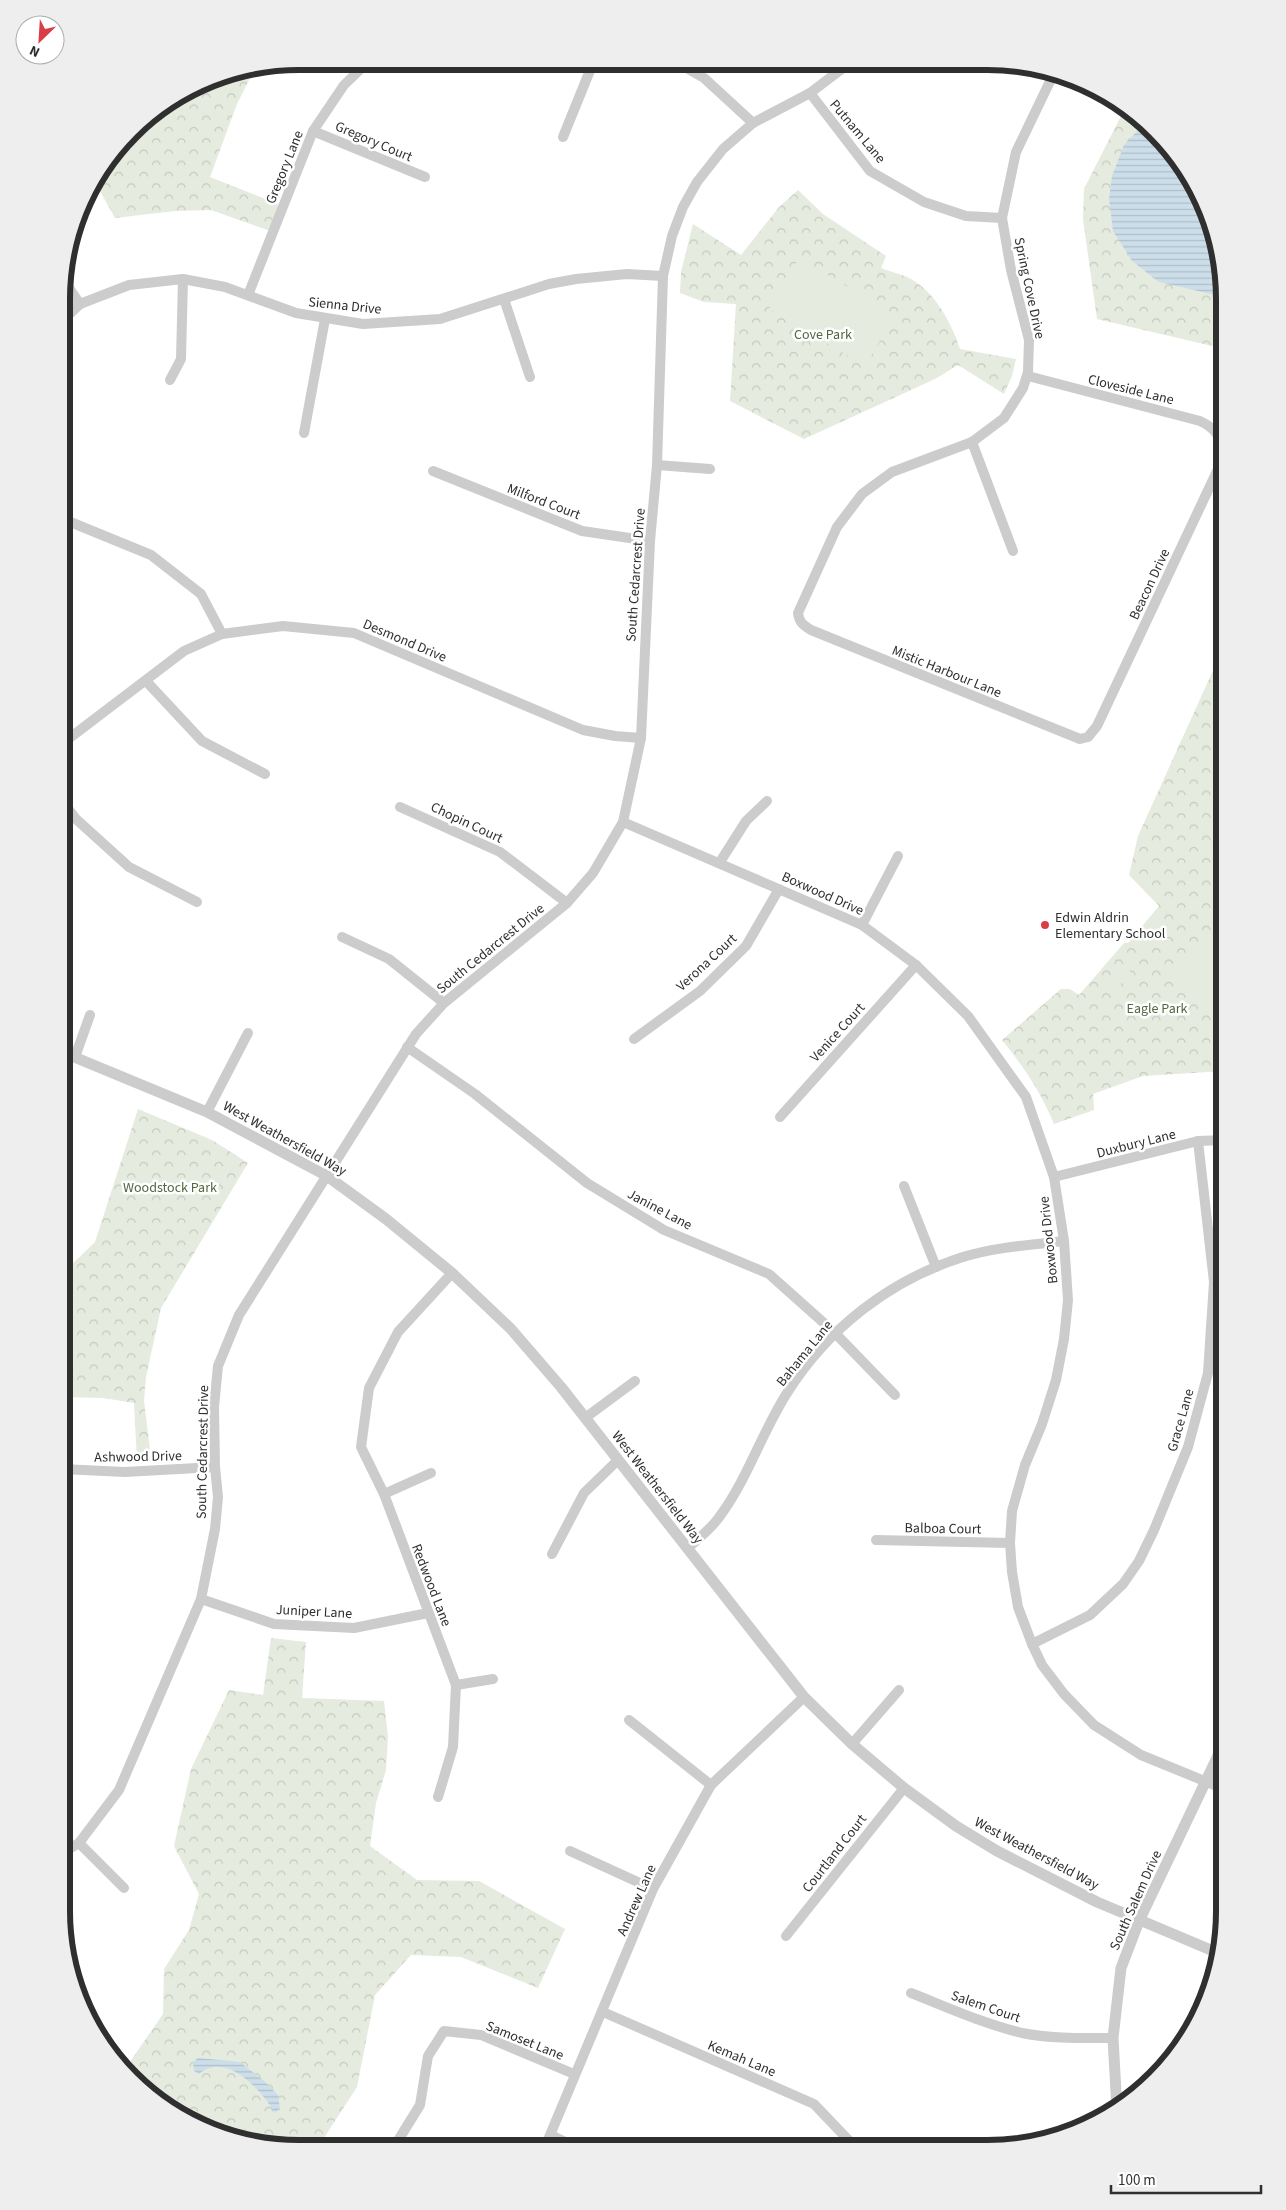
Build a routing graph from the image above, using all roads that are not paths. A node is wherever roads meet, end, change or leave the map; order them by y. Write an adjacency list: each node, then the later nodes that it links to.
1 (360, 70): 8 (street, Gregory Lane)
2 (590, 70): 9 (street)
3 (690, 70): 7 (street)
4 (840, 70): 6 (street, South Cedarcrest Drive)
5 (1051, 79): 11 (street, Spring Cove Drive)
6 (810, 93): 7 (street, South Cedarcrest Drive); 11 (street, Putnam Lane)
7 (753, 123): 12 (street, South Cedarcrest Drive)
8 (313, 131): 10 (street, Gregory Court); 15 (street, Gregory Lane)
9 (563, 137)
10 (425, 177)
11 (1002, 218): 20 (street, Spring Cove Drive)
12 (663, 276): 16 (street, Sienna Drive); 26 (street, South Cedarcrest Drive)
13 (183, 279): 15 (street, Sienna Drive); 17 (street, Sienna Drive); 22 (street)
14 (70, 289): 17 (street)
15 (248, 296): 19 (street, Sienna Drive)
16 (504, 299): 19 (street, Sienna Drive); 21 (street)
17 (80, 304): 18 (street, Sienna Drive)
18 (70, 313)
19 (325, 319): 23 (street)
20 (1028, 376): 24 (street, Cloveside Lane); 25 (street, Spring Cove Drive)
21 (530, 377)
22 (170, 380)
23 (304, 433)
24 (1216, 433)
25 (972, 442): 32 (street); 33 (street, Spring Cove Drive)
26 (657, 465): 27 (street); 31 (street, South Cedarcrest Drive)
27 (710, 469)
28 (433, 471): 31 (street, Milford Court)
29 (1216, 473): 37 (street, Beacon Drive)
30 (70, 522): 34 (street)
31 (650, 541): 38 (street, South Cedarcrest Drive)
32 (1013, 551)
33 (799, 619): 37 (street, Mistic Harbour Lane)
34 (222, 634): 35 (street, Desmond Drive); 38 (street, Desmond Drive)
35 (146, 681): 36 (street, Desmond Drive); 39 (street)
36 (70, 737)
37 (1088, 737)
38 (640, 738): 43 (street, South Cedarcrest Drive)
39 (265, 774)
40 (766, 801): 45 (street)
41 (400, 807): 48 (street, Chopin Court)
42 (70, 811): 47 (street)
43 (623, 822): 45 (street, Boxwood Drive); 48 (street, South Cedarcrest Drive)
44 (898, 856): 49 (street)
45 (720, 862): 46 (street, Boxwood Drive)
46 (779, 890): 49 (street, Boxwood Drive); 55 (street, Verona Court)
47 (197, 902)
48 (567, 903): 52 (street, South Cedarcrest Drive)
49 (862, 925): 51 (street, Boxwood Drive)
50 (342, 937): 52 (street)
51 (916, 965): 60 (street, Venice Court); 64 (street, Boxwood Drive)
52 (444, 1003): 56 (street, South Cedarcrest Drive)
53 (90, 1015): 58 (street)
54 (248, 1033): 59 (street)
55 (634, 1039)
56 (407, 1047): 63 (street, South Cedarcrest Drive); 71 (street, Janine Lane)
57 (70, 1055): 58 (street, West Weathersfield Way)
58 (75, 1057): 59 (street, West Weathersfield Way)
59 (207, 1112): 63 (street, West Weathersfield Way)
60 (780, 1117)
61 (1216, 1140): 62 (street, Duxbury Lane)
62 (1198, 1141): 64 (street, Duxbury Lane); 67 (street, Grace Lane)
63 (327, 1176): 69 (street, West Weathersfield Way); 76 (street, South Cedarcrest Drive)
64 (1054, 1177): 66 (street, Boxwood Drive)
65 (904, 1186): 68 (street)
66 (1064, 1241): 68 (street, Bahama Lane); 81 (street, Boxwood Drive)
67 (1216, 1262)
68 (936, 1267): 71 (street, Bahama Lane)
69 (452, 1273): 74 (street, West Weathersfield Way); 79 (street, Redwood Lane)
70 (1216, 1307): 86 (street, Grace Lane)
71 (834, 1332): 73 (street, Janine Lane); 82 (street, Bahama Lane)
72 (635, 1380): 74 (street)
73 (895, 1396)
74 (585, 1418): 75 (street, West Weathersfield Way)
75 (618, 1460): 82 (street, West Weathersfield Way); 83 (street)
76 (215, 1467): 77 (street, Ashwood Drive); 84 (street, South Cedarcrest Drive)
77 (70, 1469)
78 (431, 1473): 79 (street)
79 (384, 1494): 85 (street, Redwood Lane)
80 (876, 1540): 81 (street, Balboa Court)
81 (1010, 1543): 86 (street, Boxwood Drive)
82 (688, 1548): 90 (street, West Weathersfield Way)
83 (552, 1554)
84 (201, 1599): 85 (street, Juniper Lane); 99 (street, South Cedarcrest Drive)
85 (428, 1613): 88 (street, Redwood Lane)
86 (1032, 1644): 94 (street, Boxwood Drive)
87 (493, 1679): 88 (street)
88 (456, 1685): 98 (street, Redwood Lane)
89 (899, 1690): 92 (street)
90 (804, 1697): 92 (street, West Weathersfield Way); 95 (street, Andrew Lane)
91 (629, 1720): 95 (street)
92 (852, 1744): 97 (street, West Weathersfield Way)
93 (1216, 1760): 94 (street, South Salem Drive)
94 (1206, 1781): 96 (street, Boxwood Drive); 104 (street, South Salem Drive)
95 (711, 1785): 103 (street, Andrew Lane)
96 (1216, 1785)
97 (904, 1788): 104 (street, West Weathersfield Way); 105 (street, Courtland Court)
98 (438, 1798)
99 (79, 1843): 100 (street, South Cedarcrest Drive); 102 (street)
100 (70, 1848)
101 (570, 1851): 103 (street)
102 (124, 1888)
103 (653, 1889): 108 (street, Andrew Lane)
104 (1139, 1921): 106 (street, West Weathersfield Way); 109 (street, South Salem Drive)
105 (786, 1936)
106 (1213, 1951)
107 (911, 1993): 109 (street, Salem Court)
108 (603, 2012): 110 (street, Andrew Lane); 116 (street, Kemah Lane)
109 (1114, 2038): 111 (street, South Salem Drive)
110 (574, 2074): 112 (street, Andrew Lane); 113 (street, Samoset Lane)
111 (1116, 2100)
112 (551, 2135): 114 (street, Andrew Lane); 115 (street)
113 (398, 2140)
114 (549, 2140)
115 (561, 2140)
116 (848, 2140)

